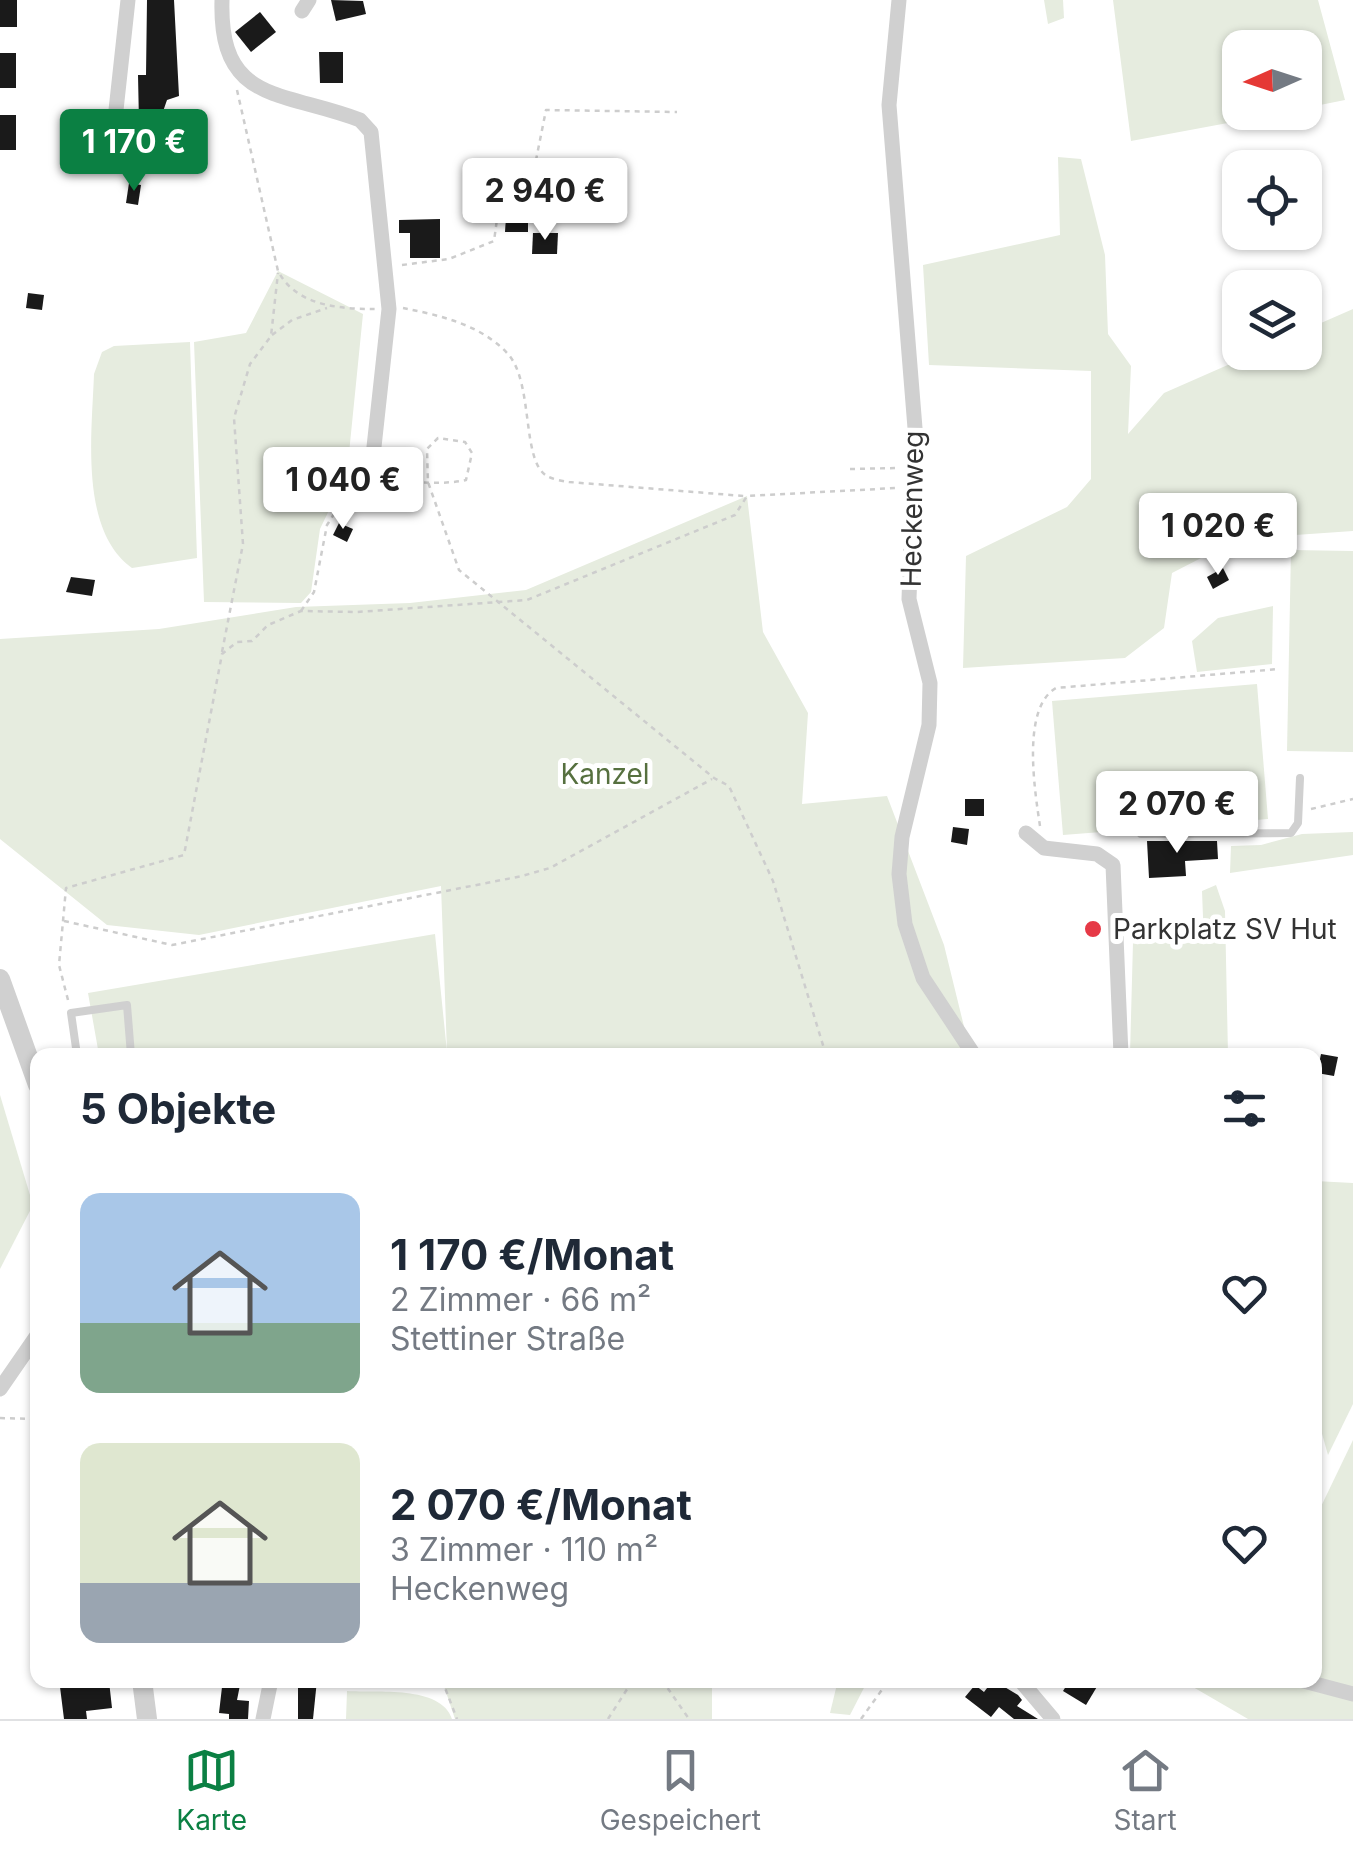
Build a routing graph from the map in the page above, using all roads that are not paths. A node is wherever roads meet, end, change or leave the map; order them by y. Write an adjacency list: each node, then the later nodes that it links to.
1 (128, 0): 4 (street)
2 (222, 0): 5 (street)
3 (899, 0): 12 (street, Heckenweg)
4 (116, 110)
5 (373, 456)
6 (1300, 778): 8 (lane)
7 (1026, 833): 13 (street)
8 (1141, 834)
9 (0, 980): 14 (street)
10 (76, 1048): 11 (lane)
11 (130, 1048)
12 (969, 1048)
13 (1121, 1048)
14 (30, 1062)
15 (30, 1346): 16 (street)
16 (0, 1389)
17 (1322, 1686): 21 (street)
18 (143, 1688): 22 (street)
19 (269, 1688): 23 (street)
20 (1027, 1688): 24 (street)
21 (1353, 1694)
22 (147, 1719)
23 (264, 1719)
24 (1053, 1719)

